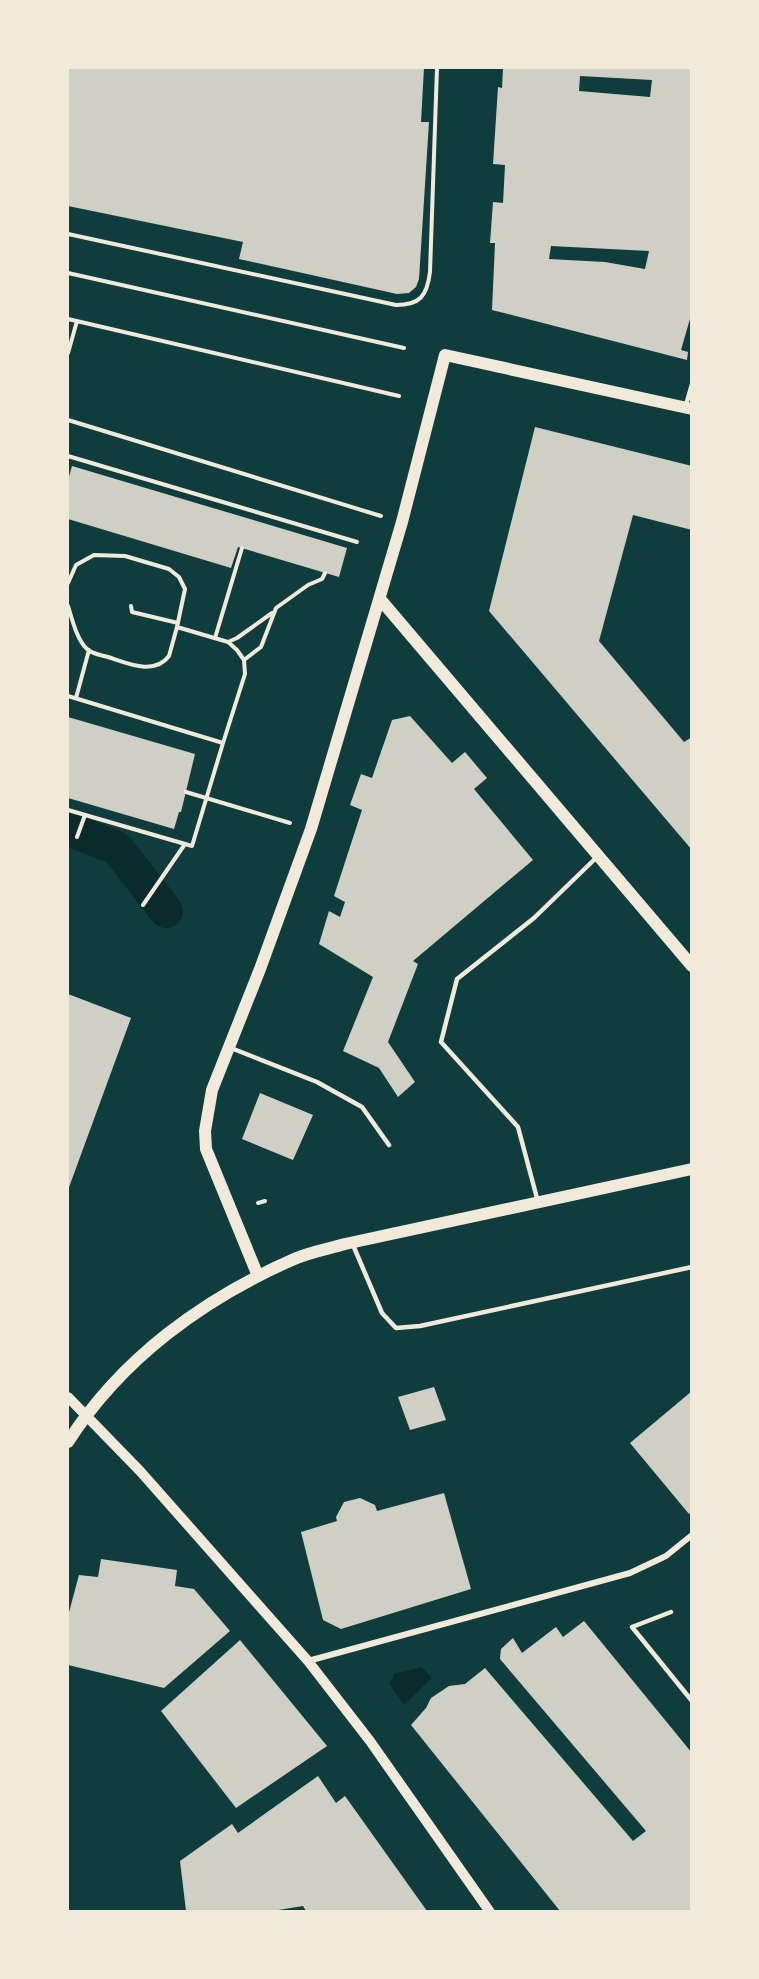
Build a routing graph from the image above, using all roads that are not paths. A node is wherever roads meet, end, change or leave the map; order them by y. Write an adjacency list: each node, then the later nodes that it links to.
1 (692, 384): 2 (lane)
2 (688, 408): 3 (main road)
3 (380, 598): 4 (main road); 6 (main road)
4 (598, 856): 5 (main road); 9 (lane)
5 (692, 966)
6 (228, 1047): 7 (lane); 12 (main road)
7 (389, 1145)
8 (692, 1168): 9 (main road)
9 (538, 1202): 10 (main road)
10 (352, 1242): 11 (lane); 12 (main road)
11 (692, 1267)
12 (258, 1276): 14 (main road)
13 (68, 1397): 14 (street)
14 (85, 1414): 15 (main road); 18 (street)
15 (68, 1442)
16 (692, 1535): 18 (street)
17 (671, 1612): 19 (lane)
18 (308, 1661): 20 (street)
19 (692, 1701)
20 (490, 1911)

